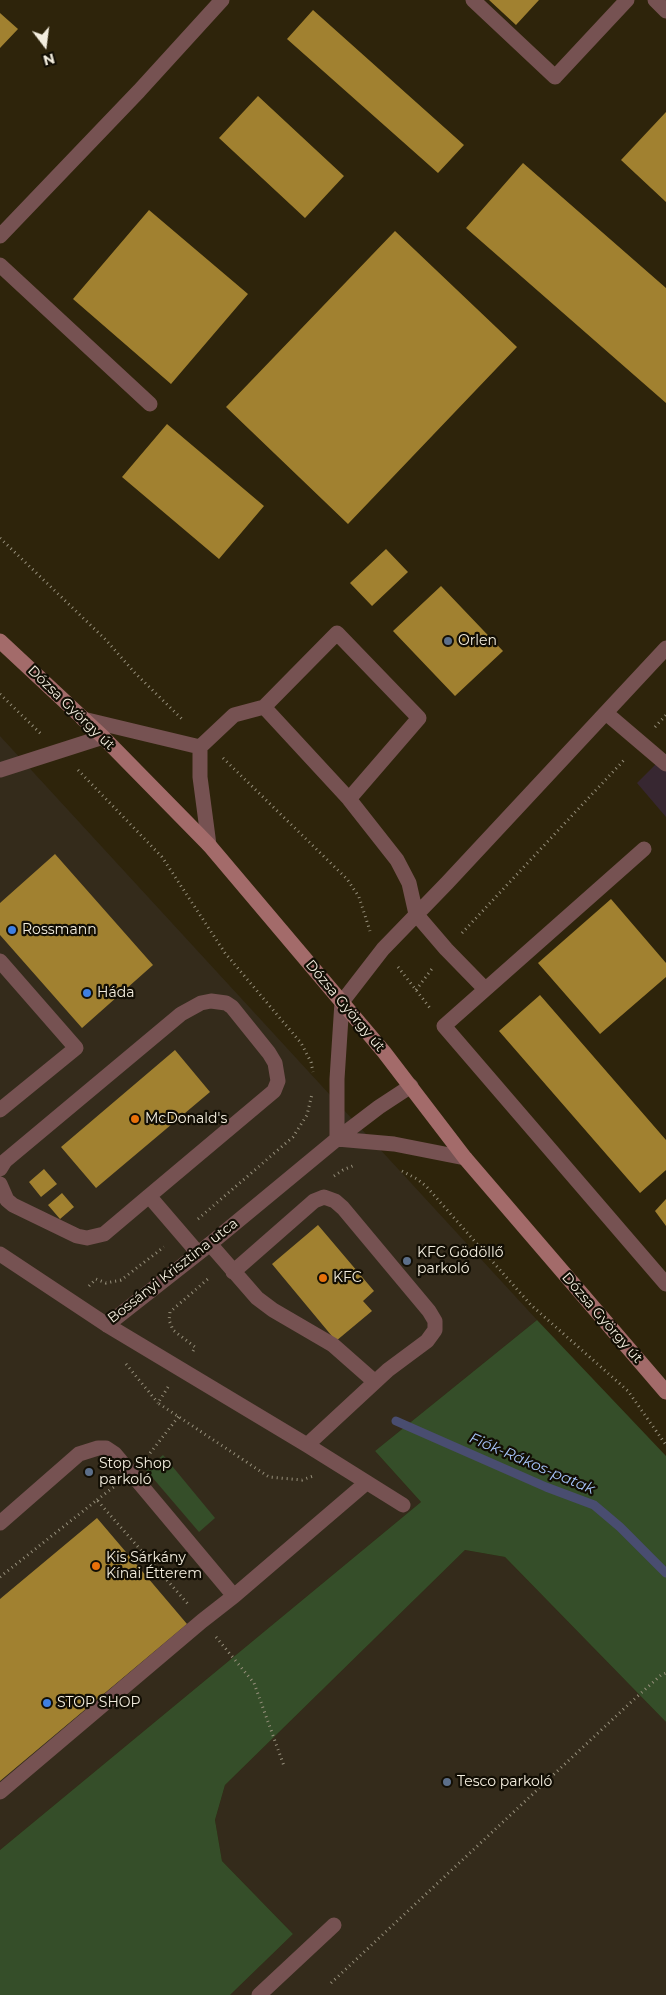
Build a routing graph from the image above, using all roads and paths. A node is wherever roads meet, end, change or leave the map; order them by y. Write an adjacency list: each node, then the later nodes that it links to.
1 (222, 0): 6 (street)
2 (473, 0): 3 (street)
3 (627, 0)
4 (655, 0): 5 (street)
5 (666, 11)
6 (0, 236)
7 (0, 266): 8 (street)
8 (150, 404)
9 (0, 641): 14 (main road, Dózsa György út)
10 (666, 648): 12 (street)
11 (264, 707): 17 (street); 20 (street); 20 (street)
12 (606, 713): 16 (street); 23 (street)
13 (666, 715): 16 (path)
14 (83, 718): 15 (main road, Dózsa György út); 17 (street)
15 (103, 737): 19 (street); 21 (main road, Dózsa György út)
16 (640, 742): 18 (street); 24 (path)
17 (200, 747): 21 (street)
18 (666, 764)
19 (0, 770)
20 (349, 799): 23 (street)
21 (209, 845): 28 (main road, Dózsa György út)
22 (644, 849): 26 (street)
23 (416, 914): 24 (street); 28 (street)
24 (446, 949): 26 (street); 27 (path)
25 (0, 961): 30 (street)
26 (485, 989): 42 (street)
27 (416, 990)
28 (342, 1002): 29 (main road, Dózsa György út); 31 (street)
29 (411, 1086): 31 (street, Bossányi Krisztina utca); 32 (main road, Dózsa György út)
30 (0, 1110)
31 (337, 1139): 32 (street); 39 (street, Bossányi Krisztina utca)
32 (465, 1158): 46 (main road, Dózsa György út)
33 (360, 1165): 36 (path)
34 (0, 1169): 38 (street)
35 (400, 1170): 48 (path)
36 (330, 1178)
37 (0, 1184): 38 (street)
38 (149, 1196): 39 (street)
39 (204, 1248): 41 (street); 43 (street, Bossányi Krisztina utca)
40 (0, 1254): 43 (street, Bossányi Krisztina utca)
41 (230, 1268): 44 (path); 45 (street); 45 (street)
42 (666, 1284)
43 (107, 1325): 44 (street)
44 (180, 1369): 47 (street); 49 (path)
45 (375, 1382): 47 (street)
46 (666, 1392)
47 (307, 1445): 49 (street)
48 (666, 1445)
49 (342, 1466): 50 (street)
50 (366, 1483): 51 (street); 54 (street)
51 (403, 1504)
52 (0, 1522): 54 (street)
53 (0, 1577): 55 (path)
54 (234, 1596): 55 (street)
55 (202, 1621): 57 (path); 58 (street)
56 (666, 1673): 60 (path)
57 (284, 1766)
58 (0, 1792)
59 (334, 1925): 61 (street)
60 (331, 1983)
61 (259, 1995)

